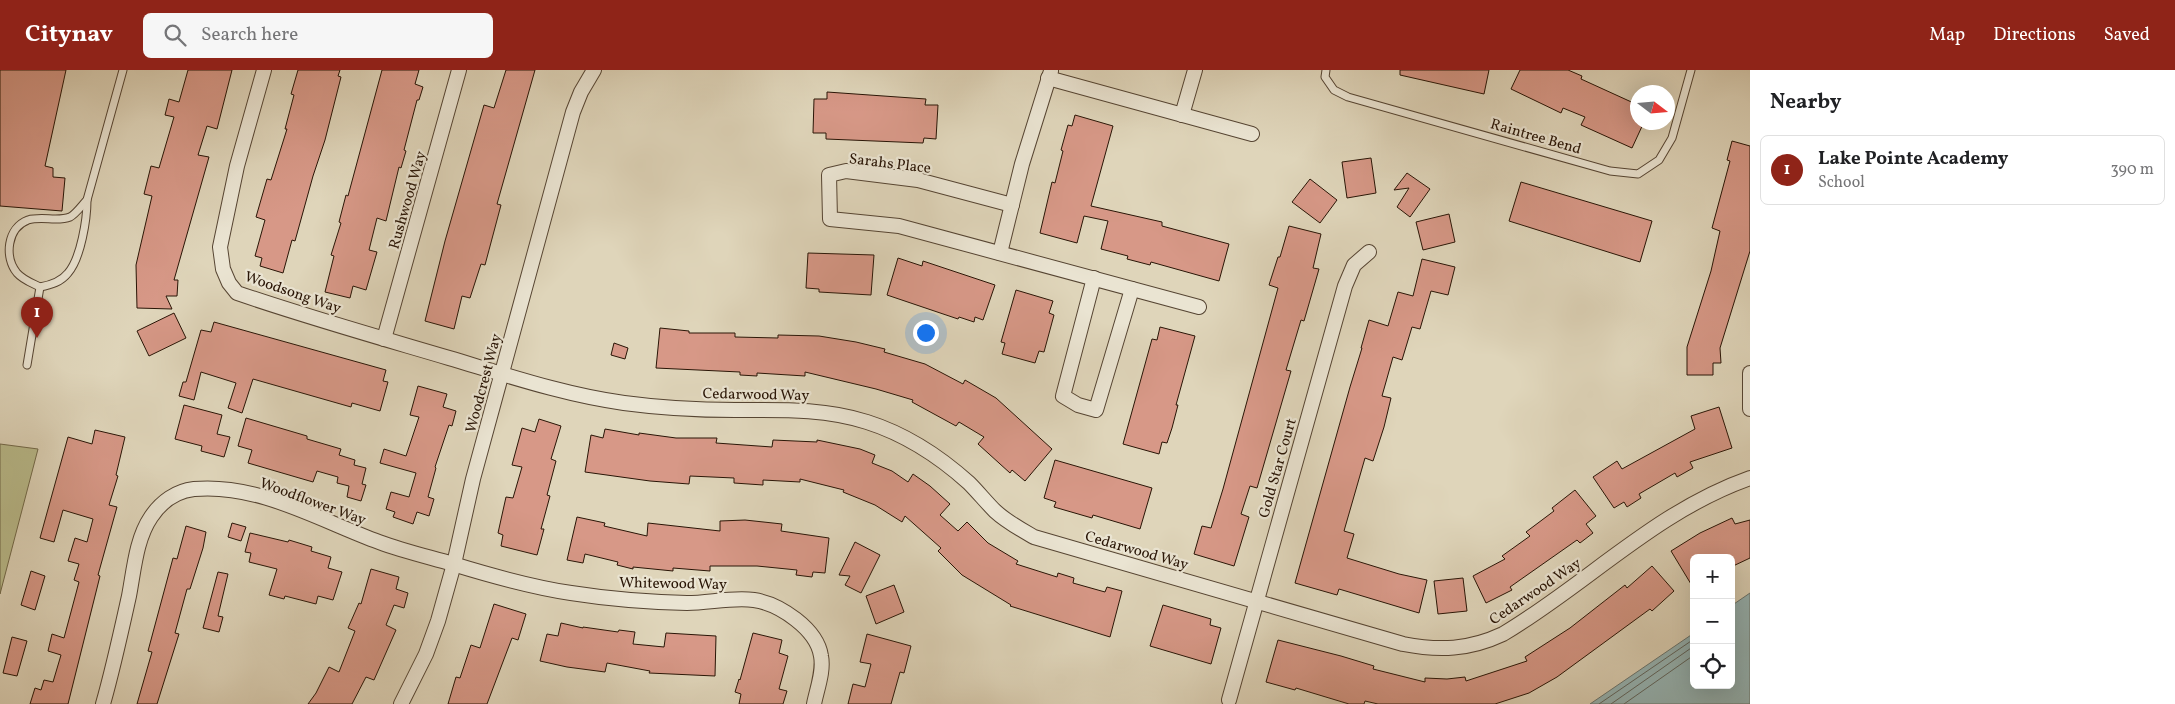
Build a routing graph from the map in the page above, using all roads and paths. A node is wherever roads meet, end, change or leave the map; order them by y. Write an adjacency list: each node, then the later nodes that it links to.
1 (123, 70): 11 (lane)
2 (264, 70): 19 (street, Woodsong Way)
3 (459, 70): 19 (street, Rushwood Way)
4 (594, 70): 22 (street, Woodcrest Way)
5 (1195, 70): 9 (street)
6 (1326, 70): 7 (lane, Raintree Bend)
7 (1691, 70)
8 (1050, 74): 9 (street); 12 (street)
9 (1182, 115): 10 (street)
10 (1252, 134)
11 (86, 200): 16 (lane); 16 (lane)
12 (1012, 205): 14 (street); 14 (street, Sarahs Place)
13 (1369, 252): 26 (street, Gold Star Court)
14 (1000, 253): 15 (street, Sarahs Place)
15 (1094, 278): 17 (street, Sarahs Place); 17 (street)
16 (40, 287): 20 (lane)
17 (1132, 289): 18 (street, Sarahs Place)
18 (1199, 307)
19 (384, 339): 22 (street, Woodsong Way)
20 (27, 365)
21 (1750, 373): 23 (street)
22 (502, 374): 25 (street, Woodcrest Way); 26 (street, Cedarwood Way)
23 (1750, 409)
24 (1750, 478): 26 (street, Cedarwood Way)
25 (454, 564): 28 (street, Woodflower Way); 29 (street, Woodcrest Way); 30 (street, Whitewood Way)
26 (1256, 601): 27 (street, Gold Star Court)
27 (1229, 700)
28 (103, 704)
29 (401, 704)
30 (814, 704)

